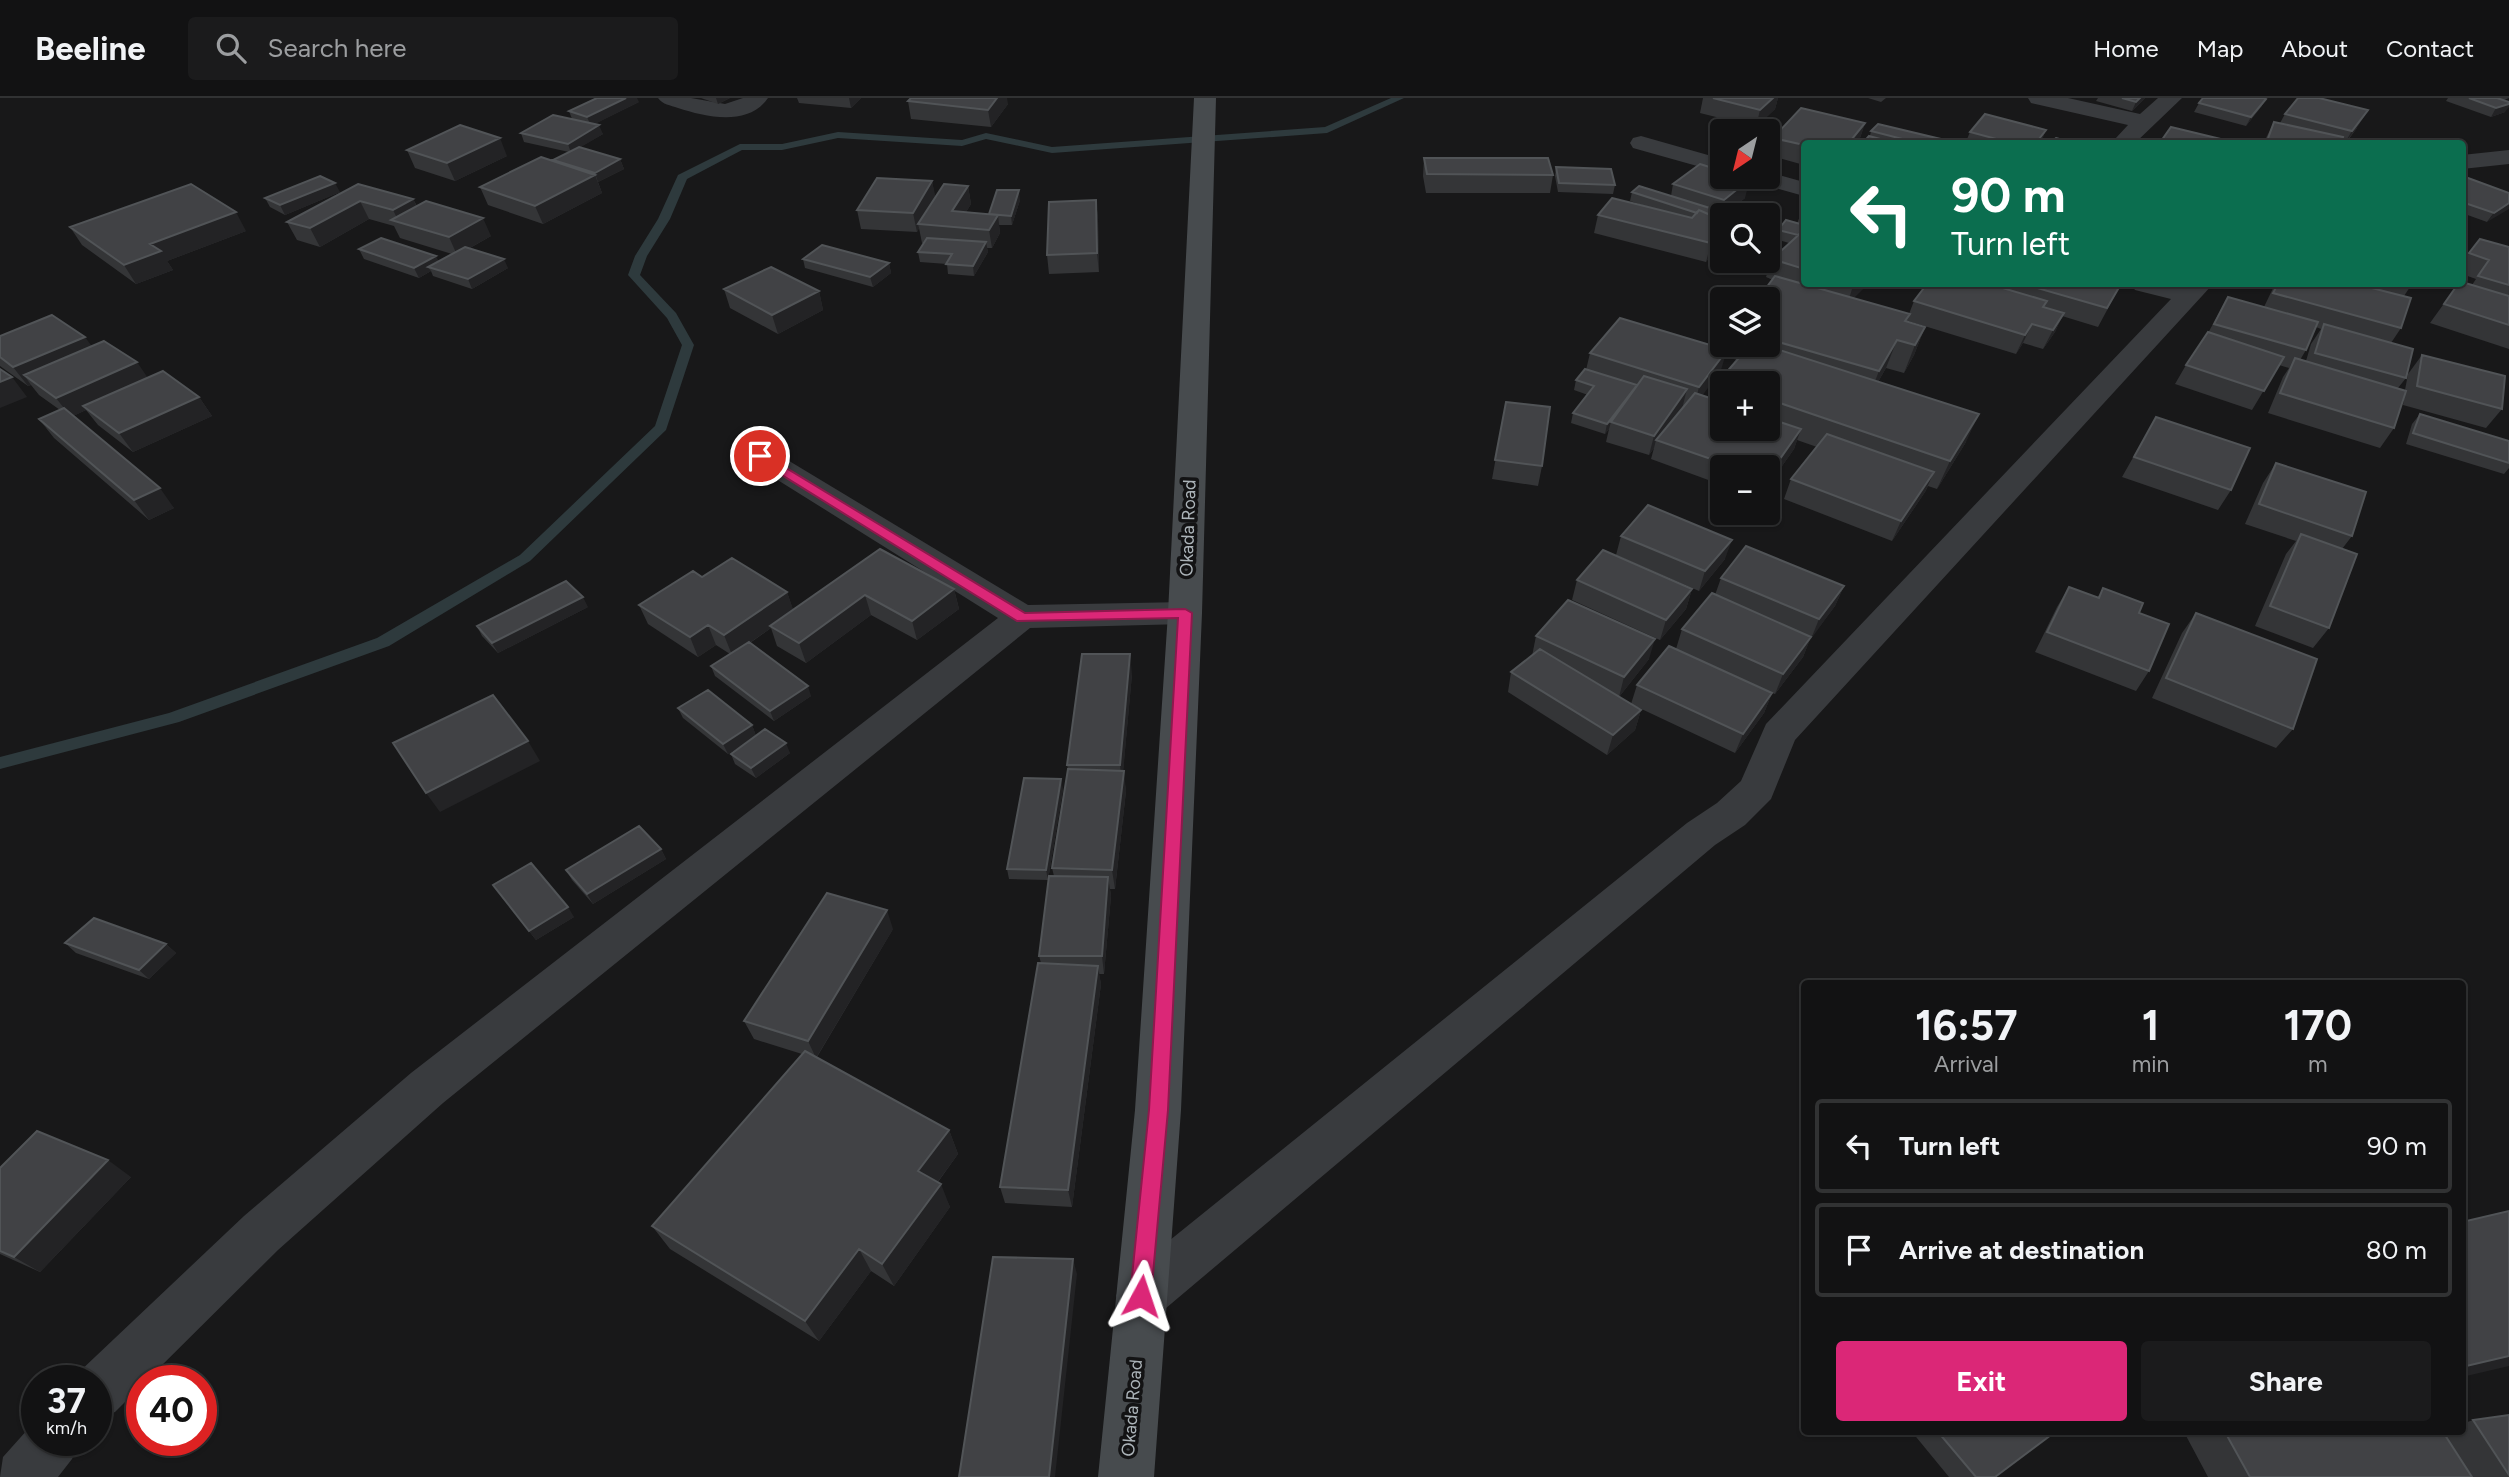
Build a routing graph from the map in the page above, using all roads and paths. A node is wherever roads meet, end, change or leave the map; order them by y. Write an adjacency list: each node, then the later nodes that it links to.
1 (669, 98): 2 (street)
2 (757, 98)
3 (2039, 98): 6 (street)
4 (2171, 98): 6 (street)
5 (1204, 109): 17 (street, Okada Road)
6 (2144, 122): 7 (street)
7 (2125, 140)
8 (1641, 144): 11 (street)
9 (2507, 158): 10 (street)
10 (2466, 162)
11 (1710, 163)
12 (1780, 182): 13 (street)
13 (1801, 188)
14 (2173, 287): 15 (street)
15 (2193, 289): 19 (street)
16 (760, 456): 18 (street)
17 (1185, 613): 18 (street); 19 (street, Okada Road)
18 (1022, 617): 20 (street)
19 (1141, 1296): 23 (street, Okada Road)
20 (112, 1377)
21 (40, 1456): 22 (street)
22 (23, 1477)
23 (1126, 1477)

